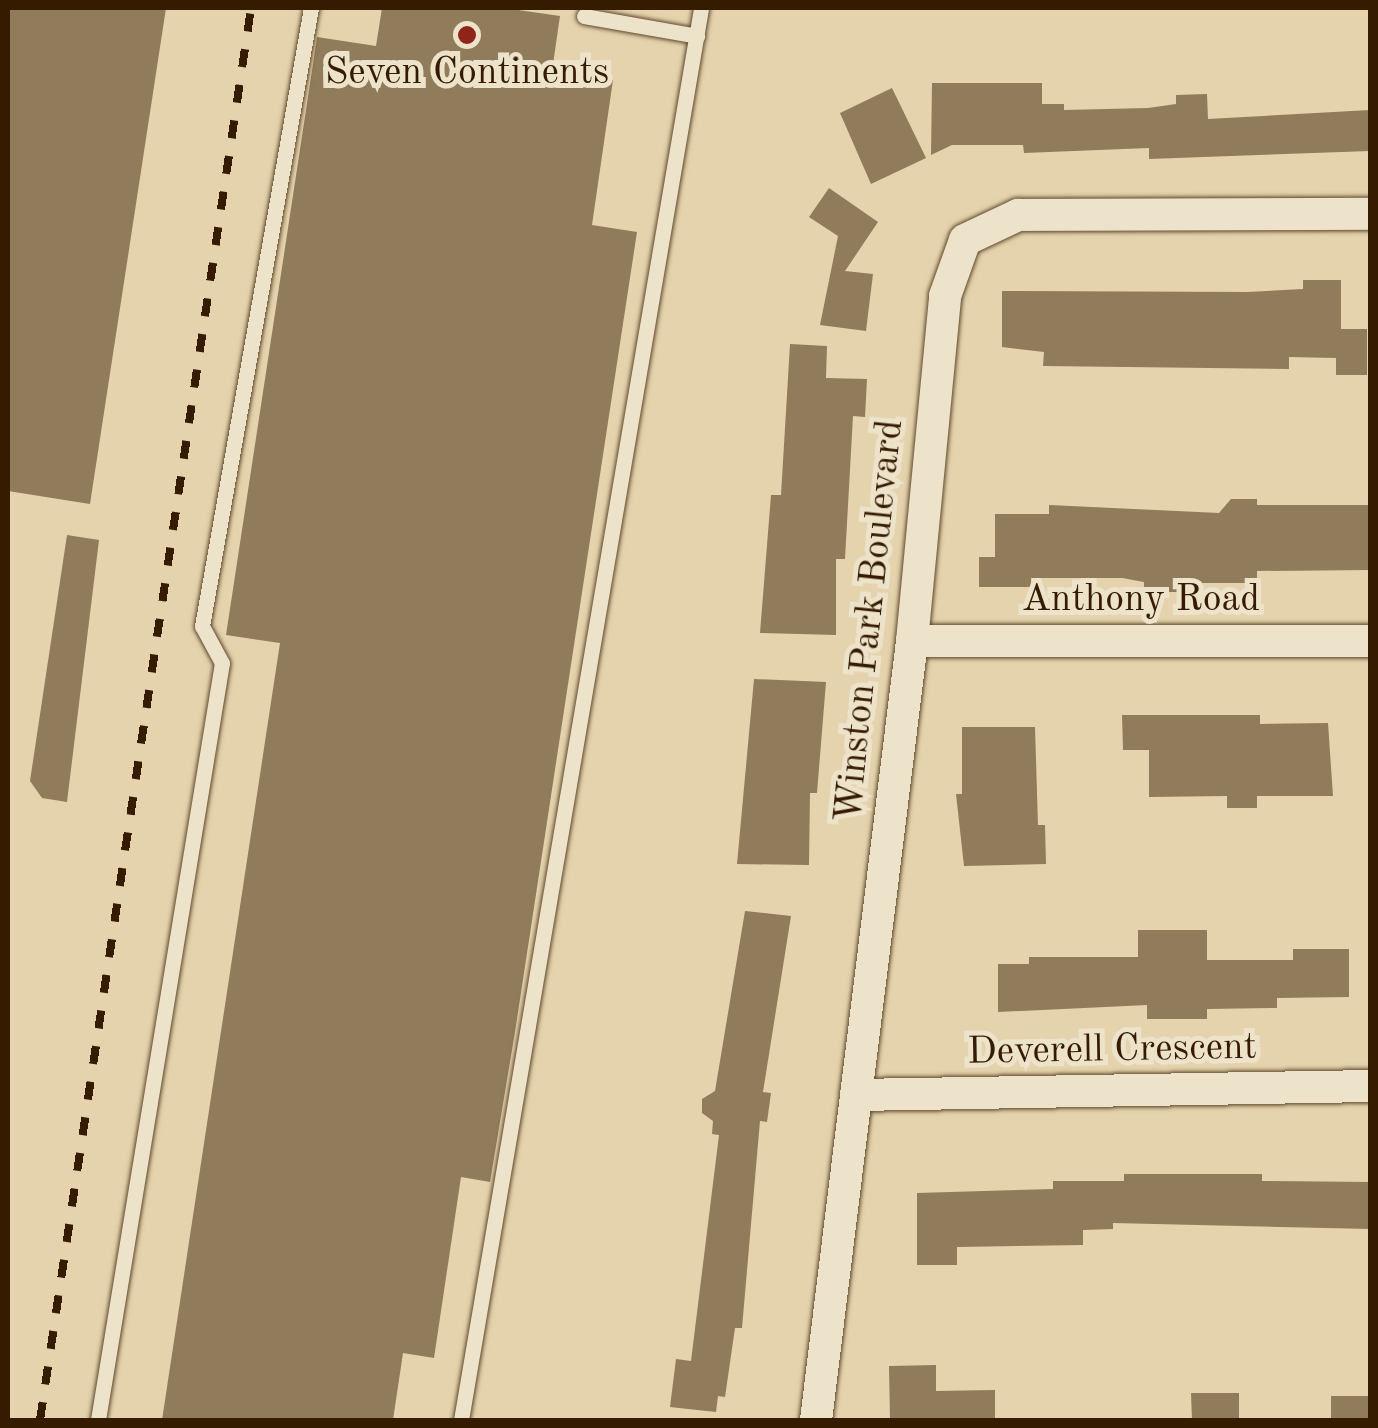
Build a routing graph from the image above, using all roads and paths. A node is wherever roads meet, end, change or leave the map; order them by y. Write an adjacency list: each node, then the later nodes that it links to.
1 (311, 8): 10 (lane)
2 (702, 8): 4 (lane)
3 (584, 16): 4 (lane)
4 (697, 36): 11 (lane)
5 (1370, 214): 6 (street, Winston Park Boulevard)
6 (912, 640): 7 (street, Anthony Road); 9 (street, Winston Park Boulevard)
7 (1370, 642)
8 (1370, 1086): 9 (street, Deverell Crescent)
9 (856, 1096): 12 (street, Winston Park Boulevard)
10 (98, 1420)
11 (461, 1420)
12 (816, 1420)

